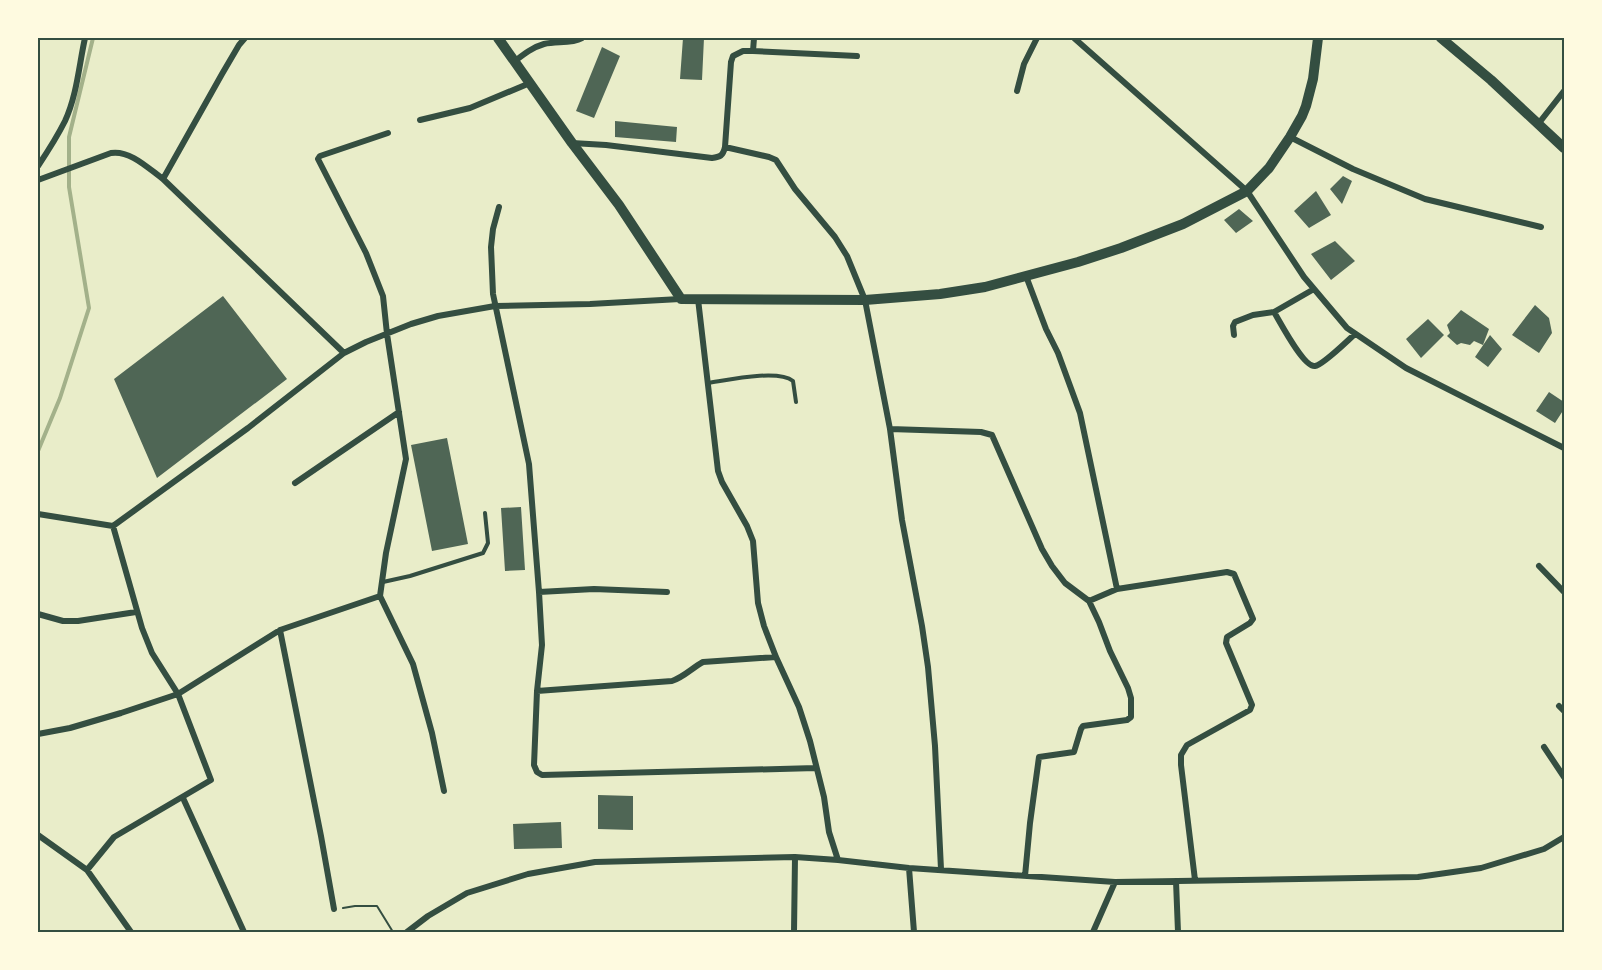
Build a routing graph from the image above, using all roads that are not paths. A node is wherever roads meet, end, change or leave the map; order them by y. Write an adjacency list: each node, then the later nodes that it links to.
1 (85, 38): 23 (street)
2 (245, 38): 24 (street)
3 (498, 38): 12 (main road)
4 (582, 38): 12 (street)
5 (754, 38): 10 (street)
6 (1037, 38): 14 (street)
7 (1074, 38): 26 (street)
8 (1318, 38): 19 (main road)
9 (1441, 38): 17 (main road)
10 (753, 51): 11 (street); 21 (street)
11 (857, 56)
12 (515, 61): 13 (main road)
13 (530, 82): 16 (street); 20 (main road)
14 (1017, 91)
15 (1564, 91): 17 (street)
16 (420, 120)
17 (1539, 123): 22 (main road)
18 (388, 133): 36 (street)
19 (1290, 137): 26 (main road); 28 (street)
20 (572, 143): 21 (street); 31 (main road)
21 (725, 147): 33 (street)
22 (1564, 148)
23 (38, 166)
24 (163, 179): 25 (street); 39 (street)
25 (38, 180)
26 (1247, 192): 29 (main road); 30 (street)
27 (499, 207): 34 (street)
28 (1541, 226)
29 (1026, 276): 33 (main road); 51 (street)
30 (1314, 289): 35 (street); 37 (street)
31 (681, 299): 32 (main road); 34 (street)
32 (698, 299): 33 (main road); 40 (street)
33 (865, 300): 43 (street)
34 (495, 306): 36 (street); 52 (street)
35 (1274, 312): 37 (street); 38 (street)
36 (387, 334): 39 (street); 42 (street)
37 (1355, 334): 44 (street)
38 (1233, 335)
39 (344, 353): 48 (street)
40 (708, 383): 41 (lane); 60 (street)
41 (796, 402)
42 (399, 412): 45 (street); 50 (street)
43 (890, 429): 56 (street); 74 (street)
44 (1564, 448)
45 (295, 483)
46 (485, 513): 50 (lane)
47 (38, 514): 48 (street)
48 (113, 526): 57 (street)
49 (1539, 566): 54 (street)
50 (382, 582): 55 (street)
51 (1117, 589): 56 (street); 77 (street)
52 (539, 592): 53 (street); 61 (street)
53 (667, 592)
54 (1564, 592)
55 (380, 596): 59 (street); 67 (street)
56 (1089, 601): 76 (street)
57 (136, 612): 58 (street); 62 (street)
58 (38, 614)
59 (280, 630): 62 (street); 80 (street)
60 (776, 657): 61 (street); 65 (street)
61 (537, 691): 65 (street)
62 (178, 694): 63 (street); 68 (street)
63 (38, 734)
64 (1544, 747): 66 (street)
65 (816, 768): 72 (street)
66 (1564, 777)
67 (444, 791)
68 (183, 798): 75 (street); 82 (street)
69 (38, 835): 75 (street)
70 (1564, 837): 77 (street)
71 (795, 857): 72 (street); 83 (street); 84 (street)
72 (838, 860): 73 (street)
73 (909, 868): 74 (street); 85 (street)
74 (941, 869): 76 (street)
75 (87, 870): 81 (street)
76 (1025, 876): 79 (street)
77 (1195, 880): 78 (street)
78 (1176, 881): 79 (street); 87 (street)
79 (1115, 882): 86 (street)
80 (334, 909)
81 (131, 933)
82 (244, 933)
83 (407, 933)
84 (794, 933)
85 (914, 933)
86 (1093, 933)
87 (1178, 933)

